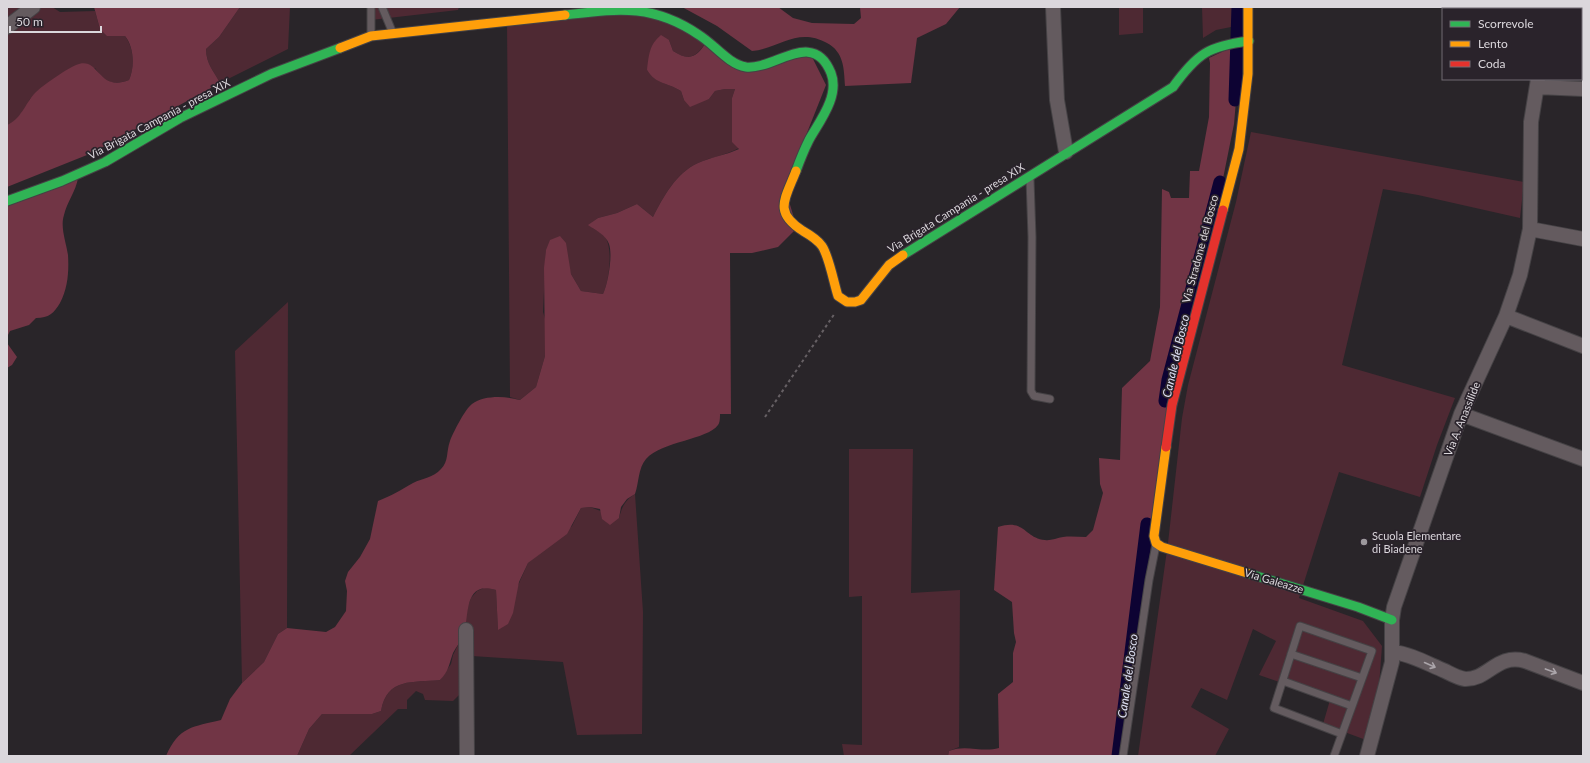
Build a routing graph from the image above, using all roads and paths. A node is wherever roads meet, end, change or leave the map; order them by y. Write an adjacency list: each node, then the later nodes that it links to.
1 (33, 7): 6 (street)
2 (370, 7): 8 (lane)
3 (382, 7): 7 (lane)
4 (1053, 7): 12 (street)
5 (1248, 7): 9 (street, Via Stradone del Bosco)
6 (7, 27)
7 (393, 33): 8 (street, Via Brigata Campania - presa XIX); 17 (street, Via Brigata Campania - presa XIX)
8 (371, 36): 14 (street, Via Brigata Campania - presa XIX)
9 (1249, 41): 12 (street, Via Brigata Campania - presa XIX); 24 (street, Via Stradone del Bosco)
10 (1537, 83): 11 (street); 15 (street, Via A. Anassilide)
11 (1583, 89)
12 (1066, 152): 13 (street, Via Brigata Campania - presa XIX)
13 (1030, 176): 17 (street, Via Brigata Campania - presa XIX); 20 (lane)
14 (7, 201)
15 (1530, 228): 16 (street); 18 (street, Via A. Anassilide)
16 (1583, 239)
17 (844, 301): 22 (path)
18 (1506, 316): 19 (street); 21 (street, Via A. Anassilide)
19 (1583, 346)
20 (1050, 399)
21 (1461, 414): 23 (street); 25 (street, Via A. Anassilide)
22 (765, 417)
23 (1583, 459)
24 (1156, 543): 25 (street, Via Galeazze); 35 (lane)
25 (1392, 620): 27 (street, Via A. Anassilide)
26 (466, 630): 34 (street)
27 (1393, 652): 31 (street, one-way to 31); 37 (street, Via A. Anassilide)
28 (1291, 654): 29 (lane); 29 (lane); 30 (lane)
29 (1362, 678): 32 (lane)
30 (1283, 681): 32 (lane); 33 (lane)
31 (1583, 683)
32 (1352, 706): 33 (lane)
33 (1342, 734): 36 (lane)
34 (467, 756)
35 (1124, 756)
36 (1334, 756)
37 (1367, 756)

